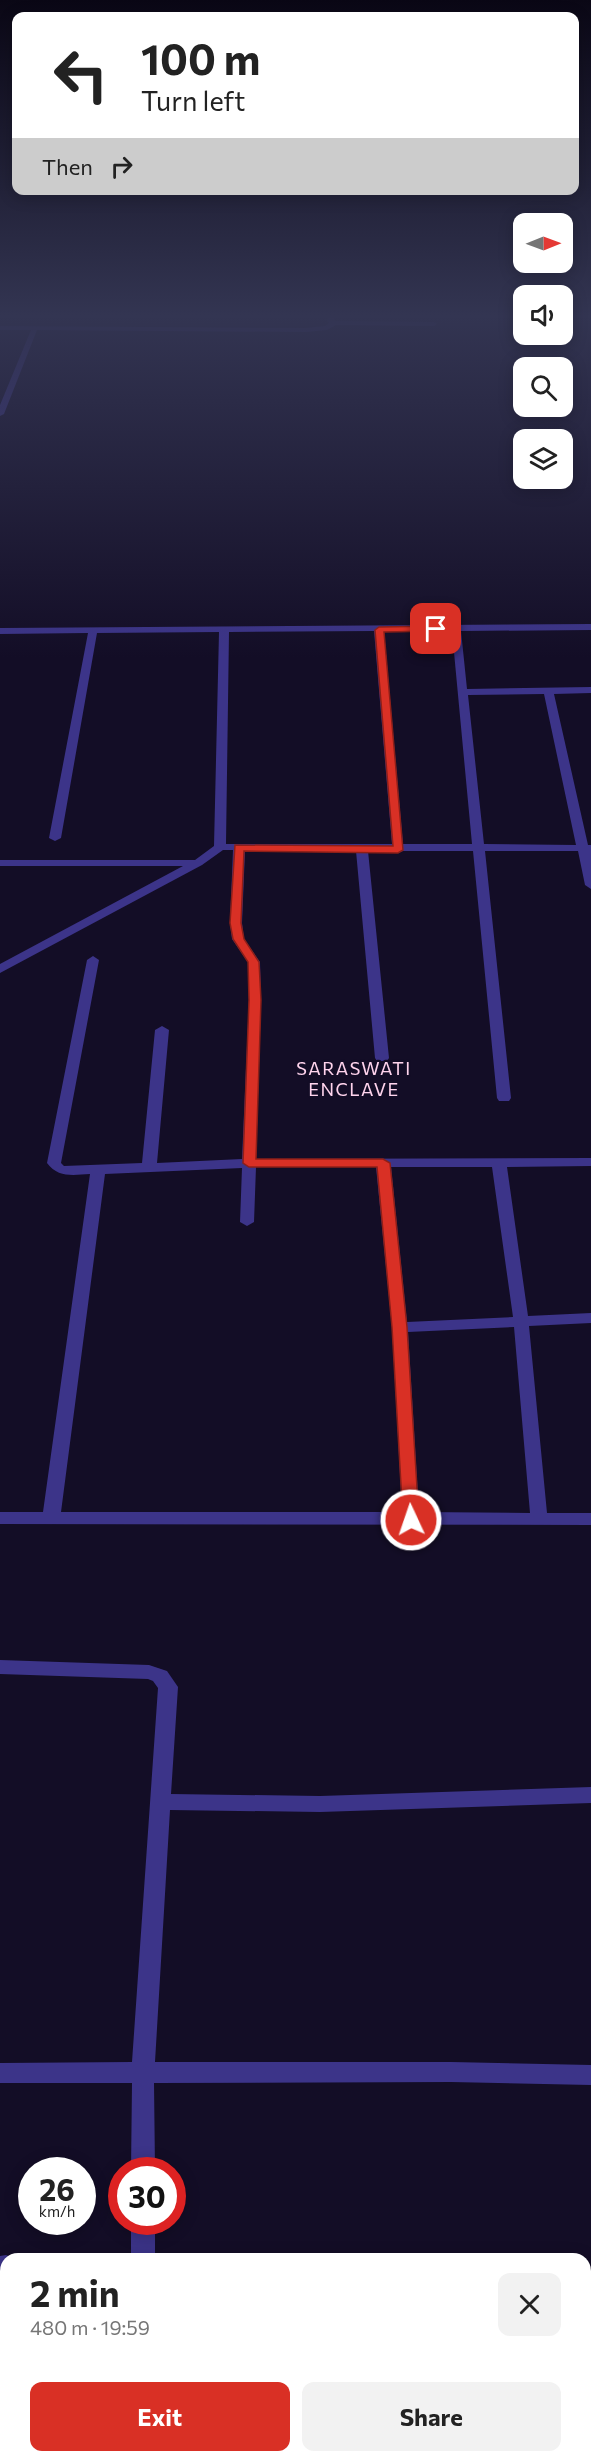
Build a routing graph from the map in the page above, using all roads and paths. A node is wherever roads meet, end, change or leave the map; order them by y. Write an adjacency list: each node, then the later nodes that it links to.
1 (591, 627): 2 (street)
2 (456, 628): 5 (street); 9 (street)
3 (224, 629): 4 (street); 5 (street); 11 (street)
4 (93, 630): 6 (street); 10 (street)
5 (379, 630): 16 (street)
6 (0, 631)
7 (548, 690): 8 (street); 9 (street); 13 (street)
8 (591, 690)
9 (462, 692): 15 (street)
10 (55, 838)
11 (220, 847): 12 (street); 18 (street)
12 (239, 848): 14 (street); 26 (street)
13 (587, 848): 15 (street); 19 (street)
14 (362, 849): 16 (street); 23 (street)
15 (479, 849): 16 (street); 24 (street)
16 (398, 850)
17 (0, 863): 18 (street)
18 (198, 863): 21 (street)
19 (591, 885)
20 (93, 960): 30 (street)
21 (0, 969)
22 (162, 1030): 29 (street)
23 (382, 1059)
24 (504, 1098)
25 (591, 1162): 28 (street)
26 (249, 1163): 27 (street); 29 (street); 31 (street)
27 (383, 1163): 28 (street); 34 (street)
28 (499, 1163): 33 (street)
29 (149, 1168): 30 (street)
30 (98, 1170): 36 (street)
31 (247, 1222)
32 (591, 1318): 33 (street)
33 (521, 1320): 34 (street); 39 (street)
34 (399, 1327): 38 (street)
35 (0, 1518): 36 (street)
36 (51, 1518): 38 (street)
37 (591, 1519): 39 (street)
38 (411, 1520): 39 (street)
39 (539, 1520)
40 (0, 1667): 42 (street)
41 (591, 1795): 42 (street)
42 (161, 1802): 44 (street)
43 (0, 2073): 44 (street)
44 (143, 2074): 45 (street); 46 (street)
45 (591, 2075)
46 (143, 2157)
47 (143, 2235): 48 (street)
48 (143, 2253)

